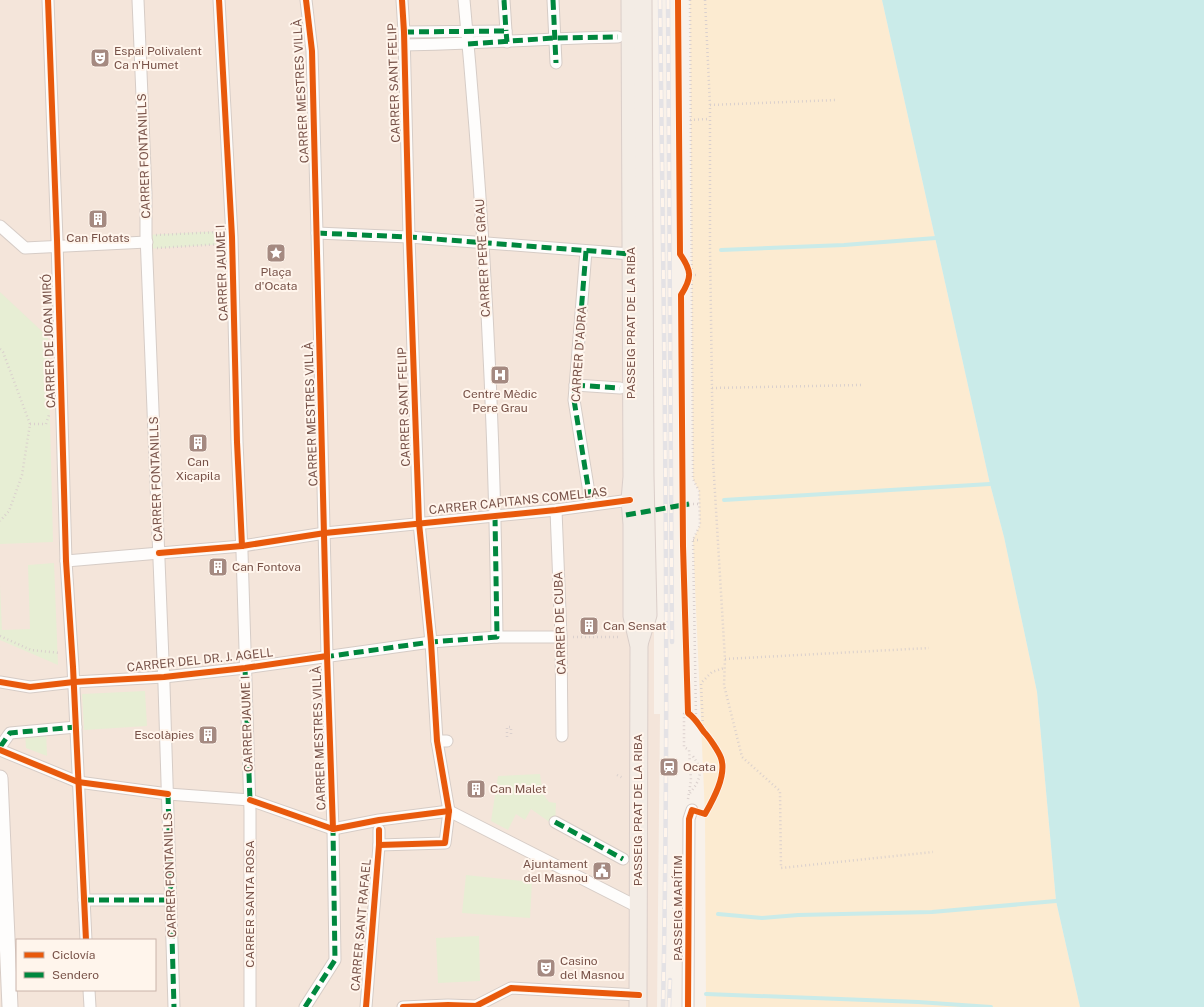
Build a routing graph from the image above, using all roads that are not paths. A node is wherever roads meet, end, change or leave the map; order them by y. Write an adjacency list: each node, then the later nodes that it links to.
1 (48, 0): 24 (street, CARRER DE JOAN MIRÓ)
2 (138, 0): 22 (street, CARRER FONTANILLS)
3 (219, 0): 35 (street, CARRER JAUME I)
4 (306, 0): 20 (street, CARRER MESTRES VILLÀ)
5 (402, 0): 11 (street, CARRER SANT FELIP)
6 (464, 0): 12 (street, CARRER PERE GRAU)
7 (504, 0): 13 (street)
8 (553, 0): 15 (street)
9 (630, 0): 26 (main road, PASSEIG PRAT DE LA RIBA)
10 (643, 0): 38 (main road)
11 (404, 32): 12 (street); 17 (street, CARRER SANT FELIP)
12 (467, 32): 13 (street); 16 (street, CARRER PERE GRAU)
13 (506, 37): 15 (street); 16 (street)
14 (618, 37): 15 (street)
15 (554, 38): 18 (street)
16 (468, 44): 17 (street); 23 (street, CARRER PERE GRAU)
17 (404, 45): 21 (street, CARRER SANT FELIP)
18 (556, 63)
19 (0, 226): 24 (street)
20 (318, 233): 21 (street); 34 (street, CARRER MESTRES VILLÀ)
21 (409, 237): 23 (street); 33 (street, CARRER SANT FELIP)
22 (147, 242): 24 (street); 36 (street, CARRER FONTANILLS)
23 (484, 243): 25 (street); 32 (street, CARRER PERE GRAU)
24 (57, 247): 37 (street, CARRER DE JOAN MIRÓ)
25 (586, 251): 26 (street); 27 (street, CARRER D'ADRA)
26 (631, 254): 29 (main road, PASSEIG PRAT DE LA RIBA)
27 (576, 385): 28 (street); 30 (street, CARRER D'ADRA)
28 (620, 388)
29 (630, 500): 30 (street, CARRER CAPITANS COMELLAS); 38 (main road); 42 (main road, PASSEIG PRAT DE LA RIBA)
30 (591, 505): 31 (street, CARRER CAPITANS COMELLAS)
31 (556, 510): 32 (street, CARRER CAPITANS COMELLAS); 40 (street, CARRER DE CUBA)
32 (496, 516): 33 (street, CARRER CAPITANS COMELLAS); 39 (street, CARRER PERE GRAU)
33 (419, 523): 34 (street, CARRER CAPITANS COMELLAS); 41 (street, CARRER SANT FELIP)
34 (325, 533): 35 (street, CARRER CAPITANS COMELLAS); 43 (street, CARRER MESTRES VILLÀ)
35 (242, 546): 36 (street, CARRER CAPITANS COMELLAS); 44 (street, CARRER JAUME I)
36 (159, 553): 37 (street, CARRER CAPITANS COMELLAS); 45 (street, CARRER FONTANILLS)
37 (66, 561): 47 (street, CARRER DE JOAN MIRÓ)
38 (648, 615): 42 (main road)
39 (496, 637): 40 (street, CARRER DEL DR. J. AGELL); 41 (street, CARRER DEL DR. J. AGELL)
40 (561, 637): 49 (street, CARRER DE CUBA)
41 (431, 642): 43 (street, CARRER DEL DR. J. AGELL); 57 (street, CARRER SANT FELIP)
42 (639, 646): 65 (main road, PASSEIG PRAT DE LA RIBA)
43 (327, 656): 44 (street, CARRER DEL DR. J. AGELL); 59 (street, CARRER MESTRES VILLÀ)
44 (245, 668): 45 (street, CARRER DEL DR. J. AGELL); 55 (street, CARRER JAUME I)
45 (164, 677): 47 (street, CARRER DEL DR. J. AGELL); 54 (street, CARRER FONTANILLS)
46 (0, 682): 47 (street, CARRER DEL DR. J. AGELL)
47 (74, 682): 48 (street, CARRER DE JOAN MIRÓ)
48 (76, 727): 50 (street); 53 (street, CARRER DE JOAN MIRÓ)
49 (562, 736)
50 (0, 747)
51 (0, 750): 53 (street)
52 (0, 778): 69 (street)
53 (78, 782): 54 (street); 63 (street, CARRER DE JOAN MIRÓ)
54 (168, 794): 55 (street); 64 (street, CARRER FONTANILLS)
55 (250, 800): 59 (street); 72 (street, CARRER SANTA ROSA)
56 (692, 810): 77 (street, PASSEIG MARÍTIM)
57 (449, 811): 59 (street); 61 (street, CARRER SANT RAFAEL); 65 (street)
58 (555, 822): 62 (street)
59 (333, 828): 73 (street, CARRER MESTRES VILLÀ)
60 (379, 830): 61 (street, CARRER SANT RAFAEL)
61 (379, 845): 74 (street, CARRER SANT RAFAEL)
62 (623, 859)
63 (84, 900): 64 (street); 66 (street, CARRER DE JOAN MIRÓ)
64 (171, 900): 71 (street, CARRER FONTANILLS)
65 (638, 907): 68 (main road, PASSEIG PRAT DE LA RIBA)
66 (86, 939)
67 (89, 991): 70 (street)
68 (638, 1001): 76 (street)
69 (10, 1007)
70 (90, 1007)
71 (174, 1007)
72 (250, 1007)
73 (305, 1007)
74 (366, 1007)
75 (403, 1007): 76 (street)
76 (476, 1007)
77 (688, 1007)

